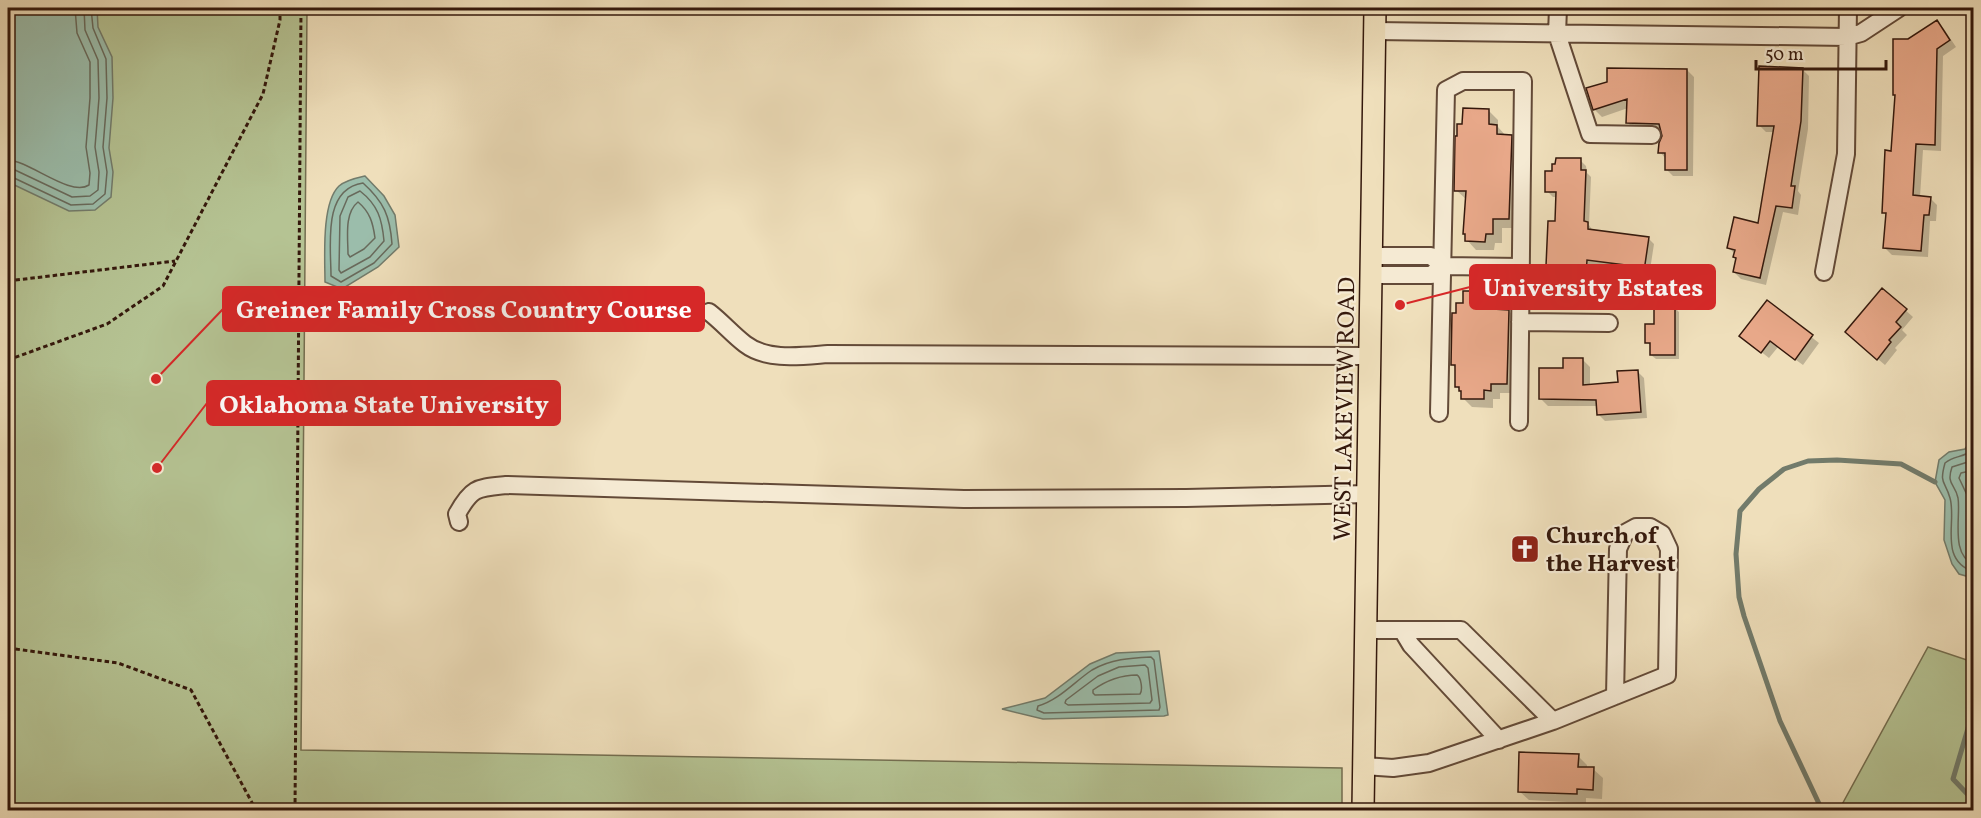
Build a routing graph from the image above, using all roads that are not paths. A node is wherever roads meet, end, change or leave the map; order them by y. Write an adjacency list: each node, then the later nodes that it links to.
1 (1376, 8): 5 (main road, WEST LAKEVIEW ROAD)
2 (1558, 8): 6 (street)
3 (1848, 8): 7 (street)
4 (1899, 8): 7 (street)
5 (1375, 31): 6 (street); 9 (main road, WEST LAKEVIEW ROAD)
6 (1557, 34): 7 (street); 8 (street)
7 (1846, 38): 12 (street)
8 (1652, 135)
9 (1372, 266): 10 (street); 16 (main road, WEST LAKEVIEW ROAD)
10 (1443, 266): 11 (street); 11 (street); 17 (street)
11 (1521, 267): 14 (street)
12 (1824, 272)
13 (709, 312): 16 (street)
14 (1520, 322): 15 (street); 18 (street)
15 (1609, 323)
16 (1370, 356): 19 (main road, WEST LAKEVIEW ROAD)
17 (1439, 413)
18 (1519, 422)
19 (1368, 494): 20 (street); 21 (main road, WEST LAKEVIEW ROAD)
20 (459, 522)
21 (1366, 630): 22 (street); 26 (main road, WEST LAKEVIEW ROAD)
22 (1402, 630): 24 (street); 25 (street)
23 (1615, 696): 23 (street); 24 (street)
24 (1553, 721): 25 (street)
25 (1499, 740): 26 (street)
26 (1364, 765): 27 (main road, WEST LAKEVIEW ROAD)
27 (1363, 810)

